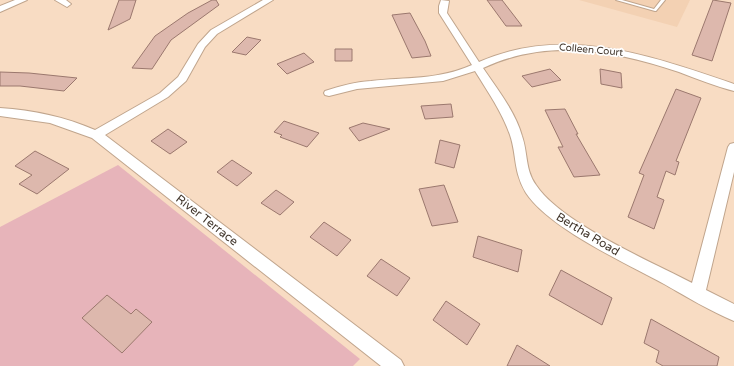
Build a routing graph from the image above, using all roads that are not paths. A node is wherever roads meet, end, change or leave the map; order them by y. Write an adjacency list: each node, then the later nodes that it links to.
1 (23, 0): 7 (street)
2 (269, 0): 12 (street)
3 (618, 0): 6 (lane)
4 (663, 0): 6 (lane)
5 (445, 1): 8 (street, Bertha Road)
6 (627, 1)
7 (0, 9)
8 (477, 66): 9 (street, Colleen Court); 10 (street, Colleen Court); 14 (street, Bertha Road)
9 (734, 88)
10 (329, 93)
11 (0, 112): 12 (street, River Terrace)
12 (96, 136): 16 (street, River Terrace)
13 (734, 147): 14 (street)
14 (697, 294): 15 (street, Bertha Road)
15 (734, 313)
16 (395, 366)

